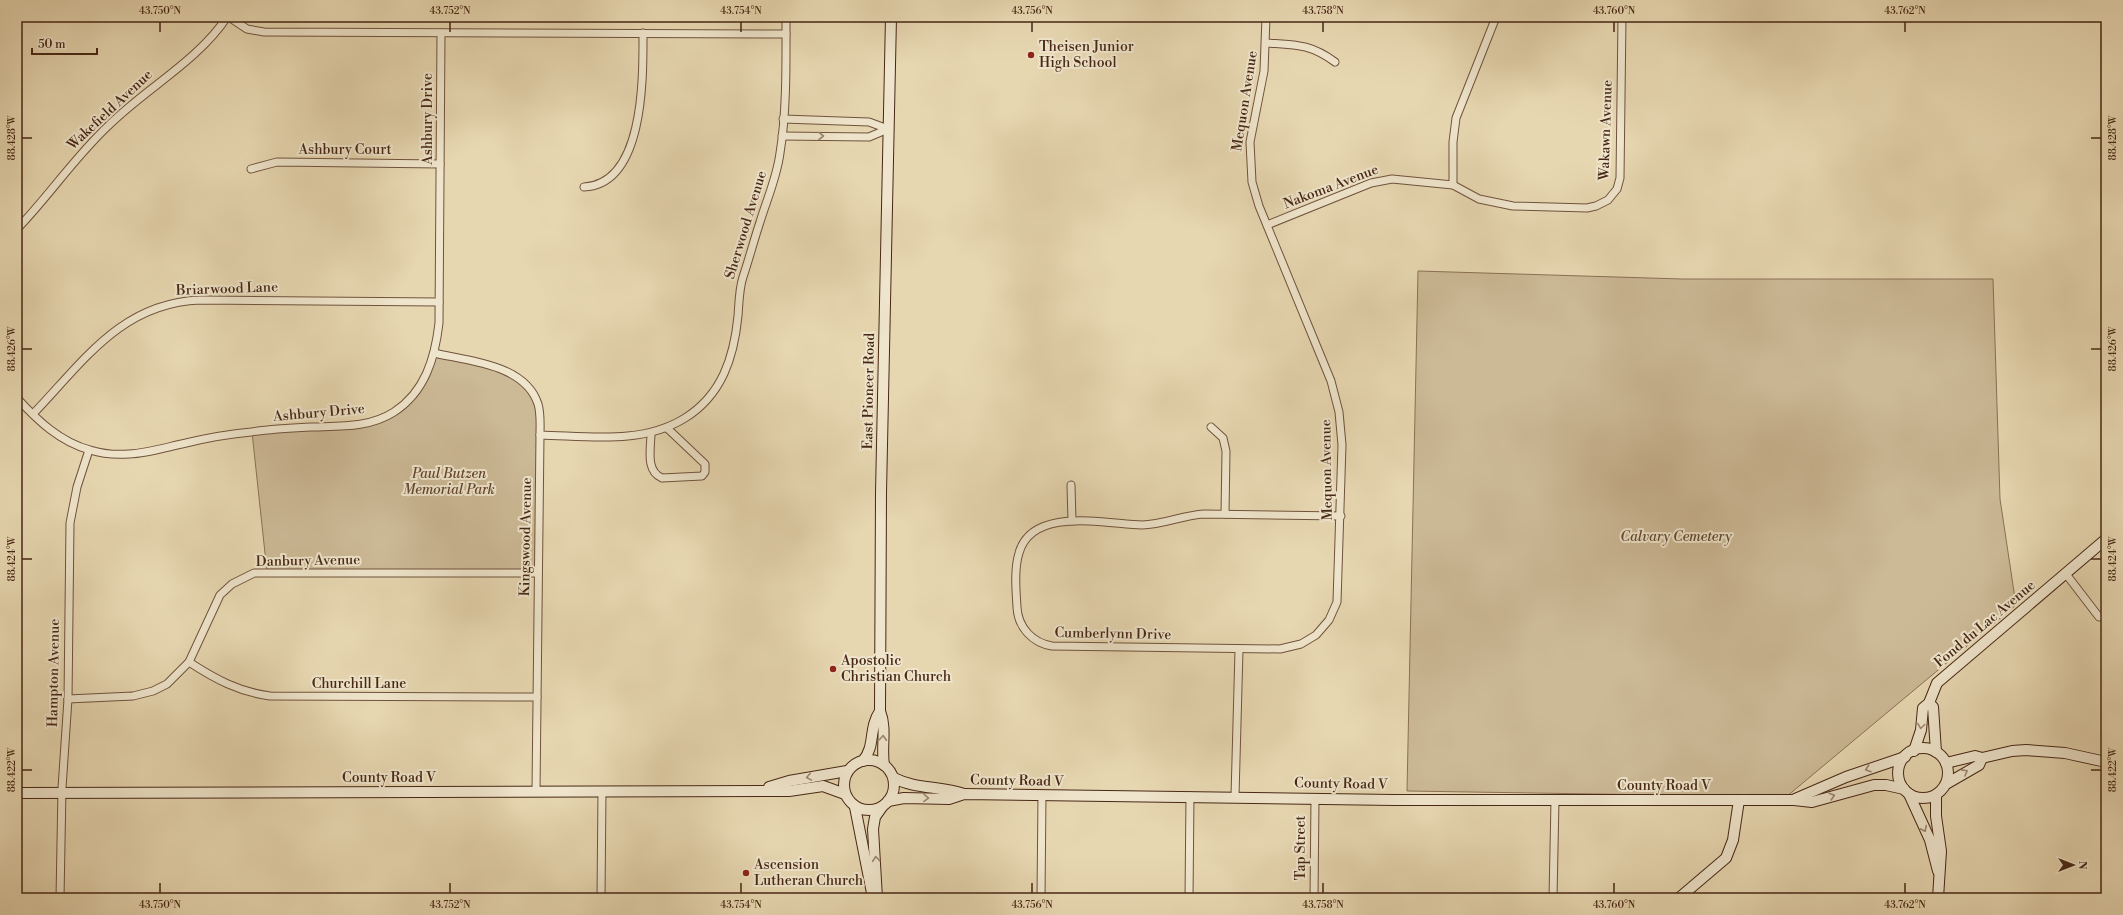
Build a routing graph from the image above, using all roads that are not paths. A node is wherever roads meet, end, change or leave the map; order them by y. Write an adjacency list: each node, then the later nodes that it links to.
1 (228, 17): 7 (street); 20 (street, Wakefield Avenue)
2 (786, 17): 9 (street, Sherwood Avenue)
3 (891, 17): 13 (main road, East Pioneer Road)
4 (1266, 17): 10 (street, Mequon Avenue)
5 (1496, 17): 17 (street)
6 (1622, 17): 17 (street, Wakawn Avenue)
7 (441, 33): 8 (street); 15 (street, Ashbury Drive)
8 (642, 34): 9 (street); 18 (street)
9 (786, 34): 12 (street, Sherwood Avenue)
10 (1267, 43): 11 (street); 19 (street, Mequon Avenue)
11 (1335, 62)
12 (783, 119): 13 (street); 14 (street, Sherwood Avenue)
13 (888, 129): 14 (street, one-way to 13); 43 (main road, East Pioneer Road)
14 (782, 136): 26 (street, Sherwood Avenue)
15 (440, 164): 16 (street, Ashbury Court); 21 (street, Ashbury Drive)
16 (251, 169)
17 (1453, 185): 19 (street, Nakoma Avenue)
18 (584, 187)
19 (1267, 225): 32 (street, Mequon Avenue)
20 (17, 229)
21 (439, 302): 22 (street, Ashbury Drive); 24 (street, Briarwood Lane)
22 (434, 353): 28 (street, Kingswood Avenue); 29 (street, Ashbury Drive)
23 (17, 398): 24 (street, Ashbury Drive)
24 (33, 414): 29 (street, Ashbury Drive)
25 (1211, 427): 31 (street)
26 (667, 428): 27 (street, Sherwood Avenue); 27 (street)
27 (651, 433): 28 (street, Sherwood Avenue)
28 (540, 435): 35 (street, Kingswood Avenue)
29 (89, 450): 41 (street, Hampton Avenue)
30 (1071, 485): 33 (street)
31 (1225, 514): 32 (street, Cumberlynn Drive); 33 (street, Cumberlynn Drive)
32 (1341, 516): 38 (street, Mequon Avenue)
33 (1072, 521): 38 (street, Cumberlynn Drive)
34 (2106, 539): 36 (main road, Fond du Lac Avenue)
35 (538, 573): 39 (street, Danbury Avenue); 40 (street, Kingswood Avenue)
36 (2066, 574): 37 (street); 42 (main road, Fond du Lac Avenue)
37 (2106, 616)
38 (1239, 650): 66 (street)
39 (189, 662): 40 (street, Churchill Lane); 41 (street, Danbury Avenue)
40 (537, 697): 56 (street, Kingswood Avenue)
41 (68, 699): 59 (street, Hampton Avenue)
42 (1928, 703): 44 (main road, Fond du Lac Avenue, one-way to 44); 45 (main road)
43 (880, 711): 48 (main road, East Pioneer Road); 51 (main road, one-way to 43)
44 (1914, 750): 45 (main road); 46 (main road)
45 (1936, 752): 50 (main road)
46 (1905, 757): 58 (main road); 70 (main road, one-way to 70)
47 (1982, 758): 49 (main road); 50 (main road); 54 (main road, one-way to 47)
48 (864, 761): 51 (main road); 52 (main road)
49 (2106, 762)
50 (1946, 763): 54 (main road)
51 (884, 765): 53 (main road)
52 (848, 771): 55 (main road, County Road V, one-way to 55); 61 (main road)
53 (894, 778): 62 (main road); 71 (main road)
54 (1946, 784): 64 (main road)
55 (761, 790): 57 (main road, County Road V); 61 (main road, County Road V)
56 (536, 791): 57 (main road, County Road V); 59 (main road, County Road V)
57 (602, 791): 75 (street)
58 (1906, 791): 64 (main road); 70 (main road, one-way to 58); 73 (main road, one-way to 73)
59 (62, 792): 60 (main road, County Road V); 74 (street, Hampton Avenue)
60 (17, 793)
61 (845, 794): 72 (main road)
62 (964, 794): 63 (main road, County Road V); 71 (main road, County Road V, one-way to 62)
63 (1042, 795): 65 (main road, County Road V); 78 (street)
64 (1936, 795): 73 (main road)
65 (1190, 796): 66 (main road, County Road V); 79 (street)
66 (1235, 796): 67 (main road, County Road V)
67 (1314, 798): 68 (main road, County Road V); 80 (street, Tap Street)
68 (1555, 800): 69 (main road, County Road V); 81 (street)
69 (1739, 800): 70 (main road, County Road V); 82 (main road)
70 (1794, 800)
71 (885, 804): 72 (main road); 77 (main road, one-way to 71)
72 (855, 807): 76 (main road)
73 (1939, 873): 83 (main road)
74 (60, 898)
75 (601, 898)
76 (873, 898)
77 (877, 898)
78 (1041, 898)
79 (1189, 898)
80 (1314, 898)
81 (1553, 898)
82 (1679, 898)
83 (1938, 898)

